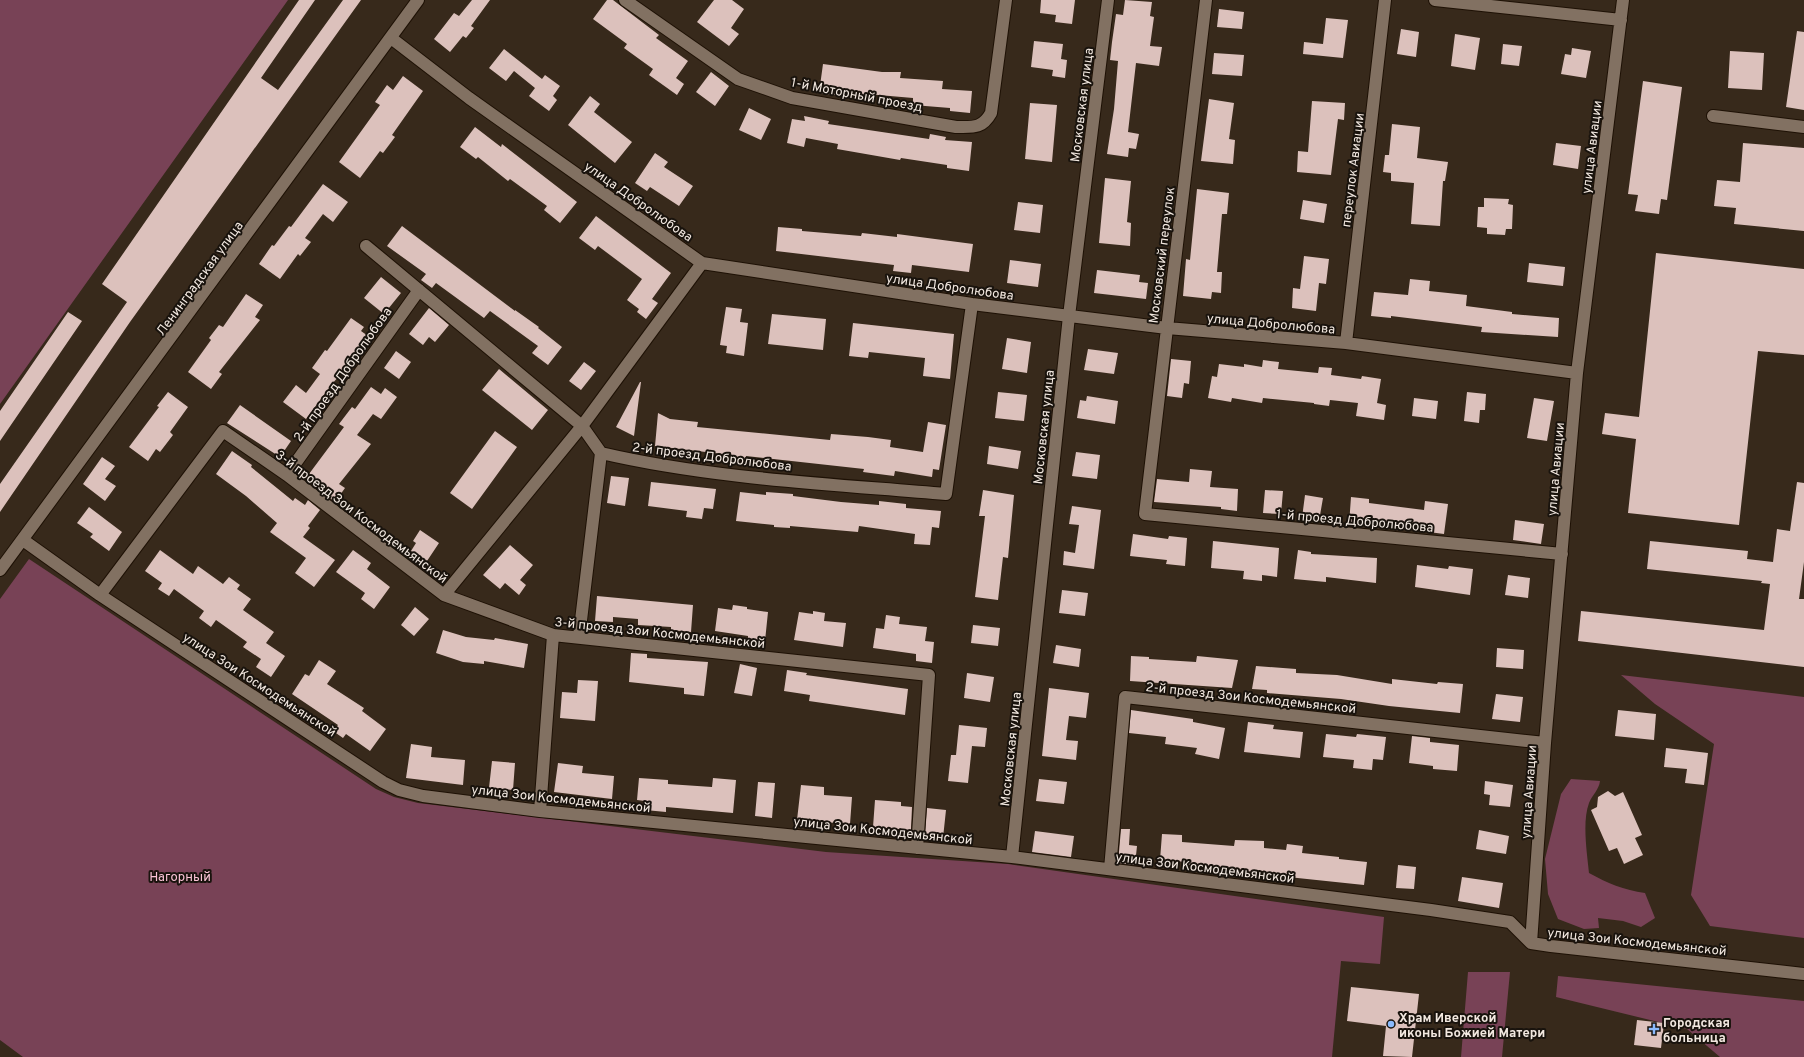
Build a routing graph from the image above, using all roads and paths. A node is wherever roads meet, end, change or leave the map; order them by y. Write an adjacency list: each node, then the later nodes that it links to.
1 (418, 0): 10 (street, Ленинградская улица)
2 (625, 0): 3 (street, 1-й Моторный проезд)
3 (1006, 0)
4 (1108, 0): 17 (street, Московская улица)
5 (1206, 0): 18 (street, Московский переулок)
6 (1386, 0): 19 (street, переулок Авиации)
7 (1435, 0): 9 (street)
8 (1623, 0): 9 (street, улица Авиации)
9 (1621, 20): 20 (street, улица Авиации)
10 (391, 38): 14 (street, улица Добролюбова); 25 (street, Ленинградская улица)
11 (1713, 116): 12 (street)
12 (1804, 127)
13 (366, 246): 15 (street)
14 (702, 263): 16 (street, улица Добролюбова); 21 (street)
15 (419, 290): 21 (street); 23 (street, 2-й проезд Добролюбова)
16 (972, 304): 17 (street, улица Добролюбова); 22 (street, 2-й проезд Добролюбова)
17 (1069, 316): 18 (street, улица Добролюбова); 35 (street, Московская улица)
18 (1166, 328): 19 (street, улица Добролюбова); 24 (street, Московский переулок)
19 (1346, 343): 20 (street, улица Добролюбова)
20 (1577, 373): 26 (street, улица Авиации)
21 (582, 426): 22 (street); 29 (street)
22 (601, 453): 31 (street)
23 (287, 475): 28 (street, 3-й проезд Зои Космодемьянской); 29 (street, 3-й проезд Зои Космодемьянской)
24 (1145, 514): 26 (street, 1-й проезд Добролюбова)
25 (23, 540): 27 (street, Ленинградская улица); 28 (street, улица Зои Космодемьянской)
26 (1562, 554): 32 (street, улица Авиации)
27 (0, 570)
28 (100, 595): 33 (street, улица Зои Космодемьянской)
29 (444, 595): 30 (street, 3-й проезд Зои Космодемьянской)
30 (553, 635): 31 (street, 3-й проезд Зои Космодемьянской); 33 (street)
31 (579, 637): 34 (street, 3-й проезд Зои Космодемьянской)
32 (1545, 743): 36 (street, 2-й проезд Зои Космодемьянской); 37 (street, улица Авиации)
33 (540, 811): 34 (street, улица Зои Космодемьянской)
34 (917, 848): 35 (street, улица Зои Космодемьянской)
35 (1012, 857): 36 (street, улица Зои Космодемьянской)
36 (1110, 869): 37 (street, улица Зои Космодемьянской)
37 (1531, 943): 38 (street, улица Зои Космодемьянской)
38 (1804, 974)

